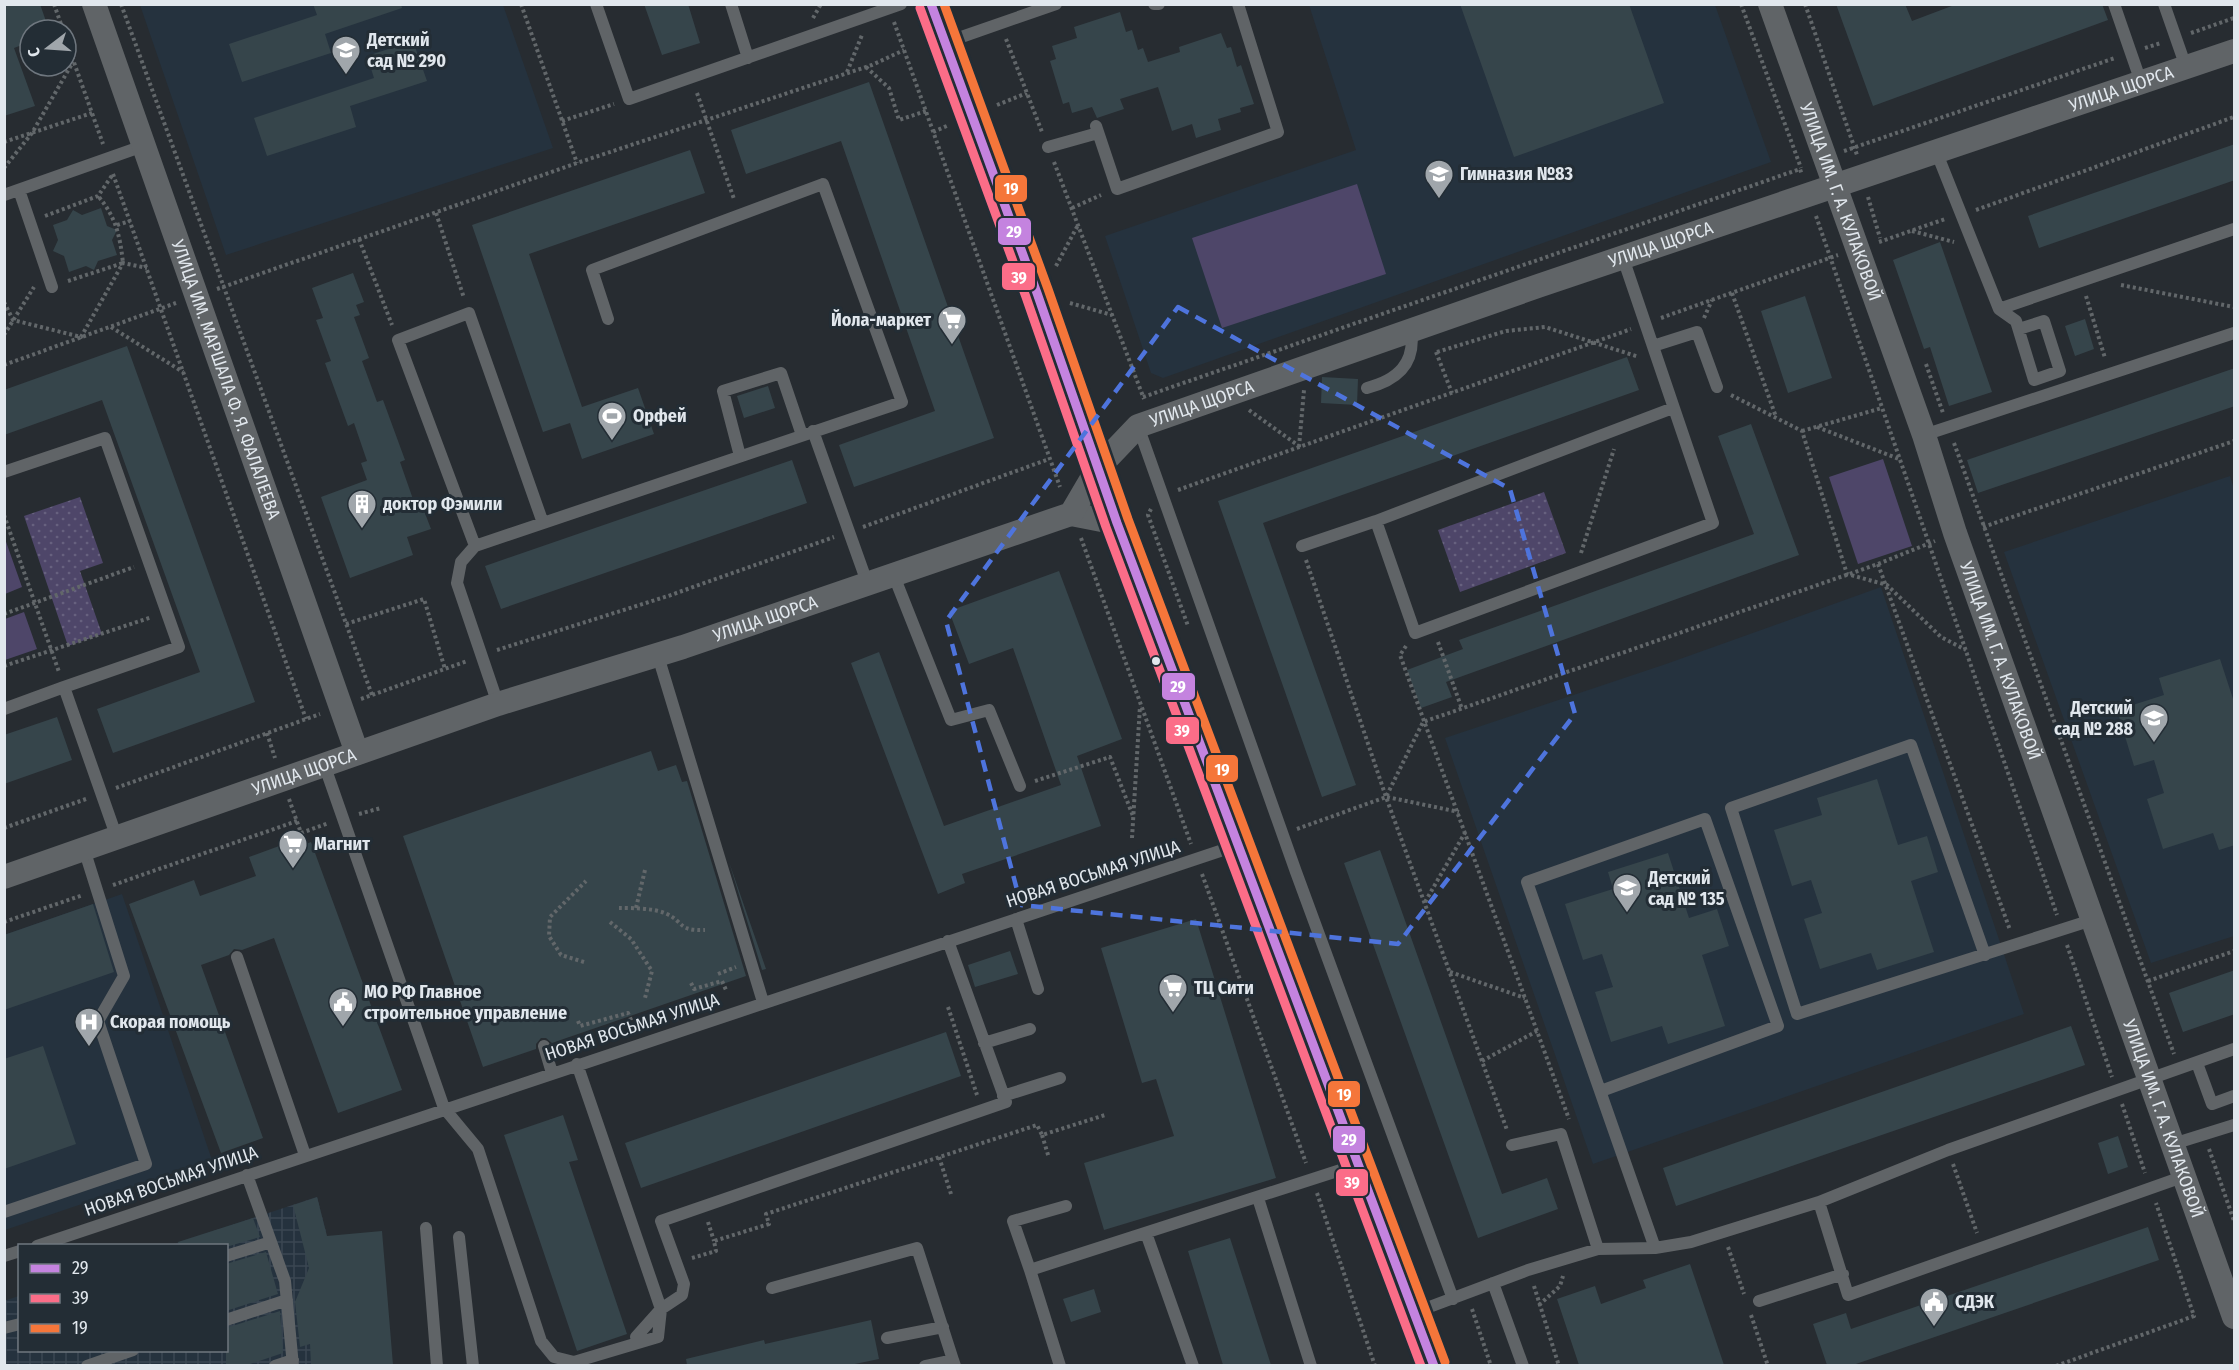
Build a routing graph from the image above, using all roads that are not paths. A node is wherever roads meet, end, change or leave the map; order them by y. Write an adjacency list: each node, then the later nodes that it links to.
1 (94, 4): 18 (street, УЛИЦА ИМ. МАРШАЛА Ф. Я. ФАЛАЛЕЕВА)
2 (596, 4): 15 (lane)
3 (731, 4): 15 (lane)
4 (931, 4): 13 (main road)
5 (1056, 4): 13 (lane)
6 (1154, 4): 7 (lane)
7 (1159, 4)
8 (1238, 4): 19 (lane)
9 (1770, 4): 21 (street, УЛИЦА ИМ. Г. А. КУЛАКОВОЙ)
10 (2114, 4): 17 (lane)
11 (2164, 4): 16 (lane)
12 (895, 7): 15 (lane)
13 (945, 43): 38 (main road)
14 (2235, 51): 16 (street, УЛИЦА ЩОРСА)
15 (748, 58)
16 (2186, 67): 17 (street, УЛИЦА ЩОРСА)
17 (2141, 82): 20 (street, УЛИЦА ЩОРСА)
18 (143, 146): 22 (lane); 55 (street, УЛИЦА ИМ. МАРШАЛА Ф. Я. ФАЛАЛЕЕВА)
19 (1048, 147)
20 (1936, 151): 21 (street, УЛИЦА ЩОРСА); 27 (lane)
21 (1836, 184): 25 (street, УЛИЦА ЩОРСА); 39 (street, УЛИЦА ИМ. Г. А. КУЛАКОВОЙ)
22 (19, 189): 23 (lane); 26 (lane)
23 (4, 195)
24 (2235, 229): 27 (lane)
25 (1623, 258): 29 (street, УЛИЦА ЩОРСА); 32 (lane)
26 (52, 287)
27 (1999, 309): 30 (lane)
28 (608, 319): 37 (lane)
29 (1420, 327): 34 (lane); 36 (street, УЛИЦА ЩОРСА)
30 (2019, 329): 30 (lane)
31 (2235, 333): 39 (lane)
32 (1653, 346): 33 (lane); 35 (lane)
33 (1717, 387)
34 (1367, 388)
35 (1673, 408): 44 (lane); 44 (lane)
36 (1138, 426): 38 (street); 41 (street, УЛИЦА ЩОРСА); 105 (lane)
37 (808, 433): 40 (lane); 40 (lane); 50 (lane)
38 (1086, 434): 41 (main road)
39 (1924, 435): 63 (street, УЛИЦА ИМ. Г. А. КУЛАКОВОЙ)
40 (740, 456): 45 (lane)
41 (1098, 468): 43 (street, УЛИЦА ЩОРСА); 46 (main road)
42 (4, 472): 52 (lane)
43 (1071, 514): 46 (street); 49 (street, УЛИЦА ЩОРСА)
44 (1376, 521): 48 (lane)
45 (543, 523): 47 (lane); 47 (lane)
46 (1118, 523): 59 (main road)
47 (475, 546): 53 (lane)
48 (1302, 546)
49 (894, 576): 50 (street, УЛИЦА ЩОРСА); 57 (lane)
50 (868, 585): 51 (street, УЛИЦА ЩОРСА)
51 (658, 656): 53 (street, УЛИЦА ЩОРСА); 68 (lane)
52 (64, 687): 54 (lane); 58 (lane)
53 (498, 704): 55 (street, УЛИЦА ЩОРСА)
54 (4, 709)
55 (357, 753): 56 (street, УЛИЦА ЩОРСА)
56 (324, 764): 58 (street, УЛИЦА ЩОРСА); 81 (lane)
57 (1020, 786)
58 (117, 838): 60 (street, УЛИЦА ЩОРСА)
59 (1239, 845): 62 (lane, НОВАЯ ВОСЬМАЯ УЛИЦА); 86 (main road)
60 (84, 849): 61 (street, УЛИЦА ЩОРСА); 92 (lane)
61 (4, 877)
62 (1016, 919): 64 (lane, НОВАЯ ВОСЬМАЯ УЛИЦА); 67 (lane)
63 (2095, 920): 65 (lane); 77 (street, УЛИЦА ИМ. Г. А. КУЛАКОВОЙ)
64 (948, 941): 68 (lane, НОВАЯ ВОСЬМАЯ УЛИЦА); 70 (lane)
65 (1985, 955): 65 (lane)
66 (237, 957): 85 (lane)
67 (1038, 989)
68 (763, 1002): 74 (lane, НОВАЯ ВОСЬМАЯ УЛИЦА)
69 (1030, 1029): 70 (lane)
70 (984, 1043): 79 (lane)
71 (544, 1046): 75 (lane)
72 (2235, 1049): 73 (lane)
73 (2197, 1063): 77 (lane); 80 (lane)
74 (577, 1064): 75 (lane, НОВАЯ ВОСЬМАЯ УЛИЦА); 108 (lane)
75 (552, 1072): 81 (lane, НОВАЯ ВОСЬМАЯ УЛИЦА)
76 (1060, 1078): 79 (lane)
77 (2151, 1080): 83 (street, УЛИЦА ИМ. Г. А. КУЛАКОВОЙ); 90 (lane)
78 (1600, 1091): 78 (lane); 98 (lane)
79 (1004, 1096): 108 (lane)
80 (2235, 1096)
81 (444, 1108): 85 (lane, НОВАЯ ВОСЬМАЯ УЛИЦА); 108 (lane)
82 (2235, 1125): 83 (lane)
83 (2173, 1144): 88 (street, УЛИЦА ИМ. Г. А. КУЛАКОВОЙ)
84 (1512, 1145): 99 (lane)
85 (305, 1155): 87 (lane, НОВАЯ ВОСЬМАЯ УЛИЦА)
86 (1358, 1164): 89 (lane); 109 (main road)
87 (247, 1175): 96 (lane); 97 (lane, НОВАЯ ВОСЬМАЯ УЛИЦА)
88 (2185, 1176): 102 (lane); 110 (street, УЛИЦА ИМ. Г. А. КУЛАКОВОЙ)
89 (1258, 1198): 94 (lane); 125 (lane)
90 (1819, 1202): 98 (lane); 102 (lane)
91 (1066, 1206): 101 (lane)
92 (4, 1212)
93 (426, 1228): 120 (lane)
94 (1146, 1233): 101 (lane); 124 (lane)
95 (459, 1237): 121 (lane)
96 (271, 1242): 100 (lane); 106 (lane)
97 (40, 1244)
98 (1655, 1248): 99 (lane)
99 (1598, 1249): 103 (lane)
100 (228, 1255)
101 (1030, 1270): 123 (lane)
102 (1843, 1274): 107 (lane)
103 (1493, 1283): 105 (lane); 127 (lane)
104 (772, 1288): 112 (lane)
105 (1453, 1299): 109 (lane)
106 (287, 1300): 111 (lane); 116 (lane)
107 (1759, 1301)
108 (661, 1309): 113 (lane)
109 (1414, 1313): 126 (main road)
110 (2235, 1317)
111 (228, 1319)
112 (943, 1327): 114 (lane); 117 (lane)
113 (636, 1337)
114 (887, 1338)
115 (127, 1352): 118 (lane)
116 (293, 1363): 119 (lane)
117 (954, 1363): 122 (lane)
118 (87, 1365)
119 (275, 1365)
120 (437, 1365)
121 (473, 1365)
122 (925, 1365)
123 (1060, 1365)
124 (1193, 1365)
125 (1311, 1365)
126 (1434, 1365)
127 (1523, 1365)

